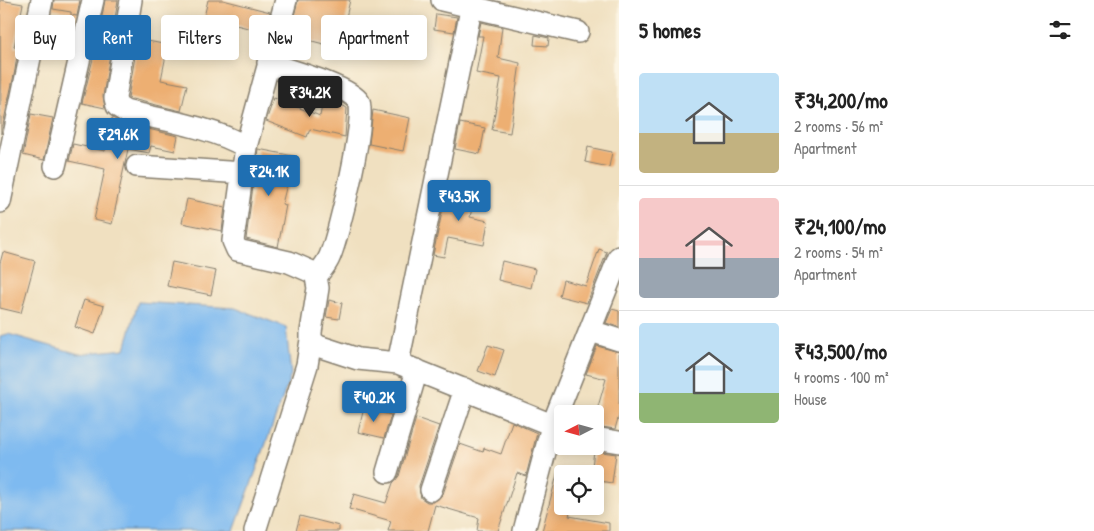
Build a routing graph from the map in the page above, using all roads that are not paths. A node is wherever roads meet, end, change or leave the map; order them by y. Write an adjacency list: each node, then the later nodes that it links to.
1 (42, 0): 13 (street)
2 (93, 0): 10 (street)
3 (131, 0): 9 (street)
4 (286, 0): 8 (street)
5 (442, 0): 6 (street)
6 (472, 4): 7 (street); 19 (street)
7 (578, 32)
8 (268, 63): 9 (street); 15 (street)
9 (246, 146): 12 (street)
10 (55, 166)
11 (137, 166): 12 (street)
12 (243, 172): 15 (street)
13 (0, 202)
14 (619, 257): 16 (street)
15 (316, 277): 17 (street)
16 (591, 331): 18 (street); 21 (street)
17 (312, 340): 19 (street); 28 (street)
18 (619, 340)
19 (408, 367): 20 (street); 26 (street)
20 (465, 389): 22 (street); 27 (street)
21 (565, 405)
22 (554, 427)
23 (554, 437): 29 (street)
24 (604, 440): 25 (street)
25 (619, 442)
26 (387, 472)
27 (431, 490)
28 (255, 531)
29 (524, 531)

